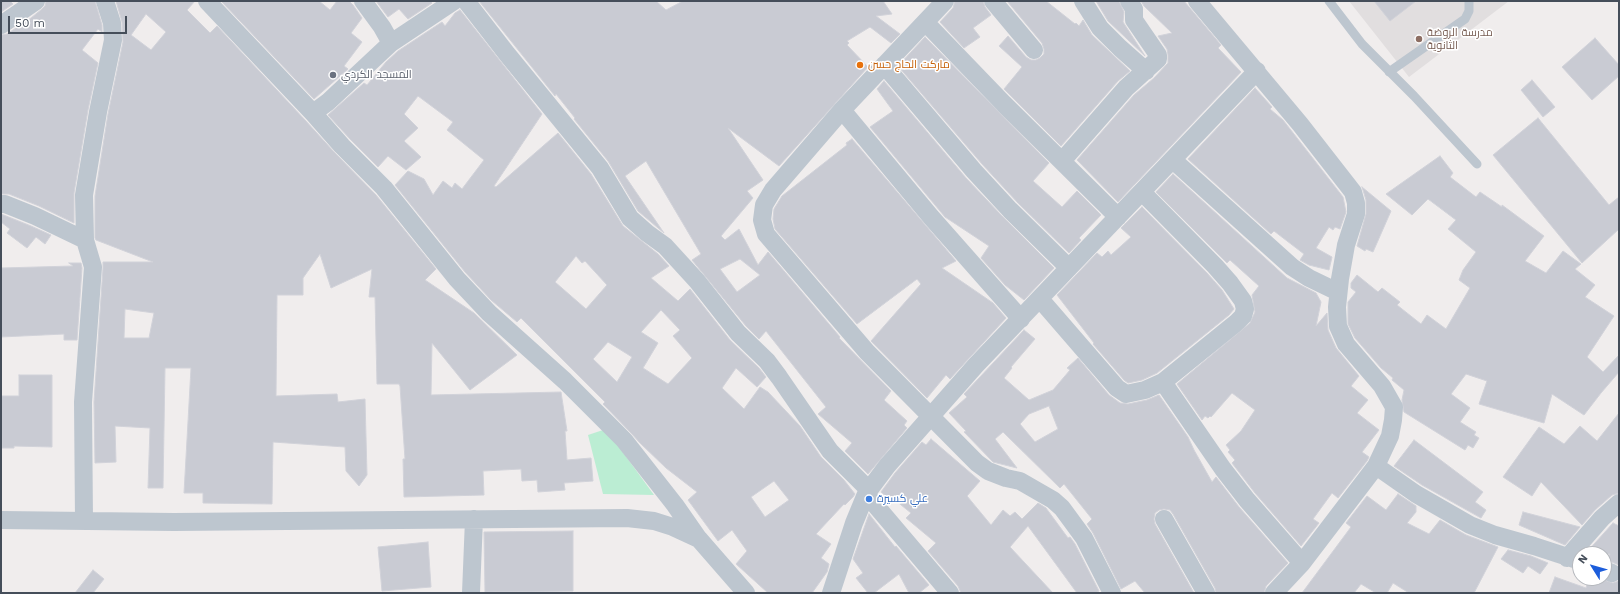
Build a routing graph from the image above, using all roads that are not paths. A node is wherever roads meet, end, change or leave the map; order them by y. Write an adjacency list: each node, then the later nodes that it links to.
1 (36, 1): 15 (street)
2 (105, 1): 30 (street)
3 (207, 1): 23 (street)
4 (362, 1): 16 (street)
5 (454, 1): 16 (street)
6 (466, 1): 38 (street)
7 (945, 1): 14 (street)
8 (993, 1): 17 (street)
9 (1083, 1): 19 (street)
10 (1129, 1): 19 (street)
11 (1197, 1): 20 (street)
12 (1329, 1): 21 (lane)
13 (1469, 1): 21 (lane)
14 (926, 23): 18 (street); 25 (street)
15 (1, 25)
16 (391, 43): 23 (street)
17 (1034, 50)
18 (884, 65): 22 (street); 31 (street)
19 (1146, 71): 25 (street)
20 (1257, 71): 24 (street); 32 (street)
21 (1389, 72): 26 (lane)
22 (842, 110): 34 (street); 36 (street)
23 (313, 113): 44 (street)
24 (1173, 160): 27 (street); 32 (street)
25 (1062, 161): 29 (street)
26 (1477, 164)
27 (1142, 192): 29 (street); 35 (street)
28 (1, 204): 30 (street)
29 (1118, 217): 31 (street)
30 (85, 240): 43 (street)
31 (1069, 268): 33 (street)
32 (1338, 292): 37 (street)
33 (1040, 299): 34 (street); 35 (street)
34 (1021, 319): 36 (street)
35 (1163, 382): 47 (street)
36 (930, 416): 38 (street); 52 (street)
37 (1376, 466): 46 (street); 47 (street)
38 (867, 492): 50 (street); 51 (street)
39 (1619, 503): 45 (street)
40 (474, 519): 43 (street); 44 (street); 48 (street)
41 (1164, 519): 53 (street)
42 (1, 520): 43 (street)
43 (84, 520)
44 (699, 539): 49 (street)
45 (1583, 546)
46 (1572, 559)
47 (1302, 563): 54 (street)
48 (471, 593)
49 (746, 593)
50 (831, 593)
51 (950, 593)
52 (1112, 593)
53 (1206, 593)
54 (1274, 593)

